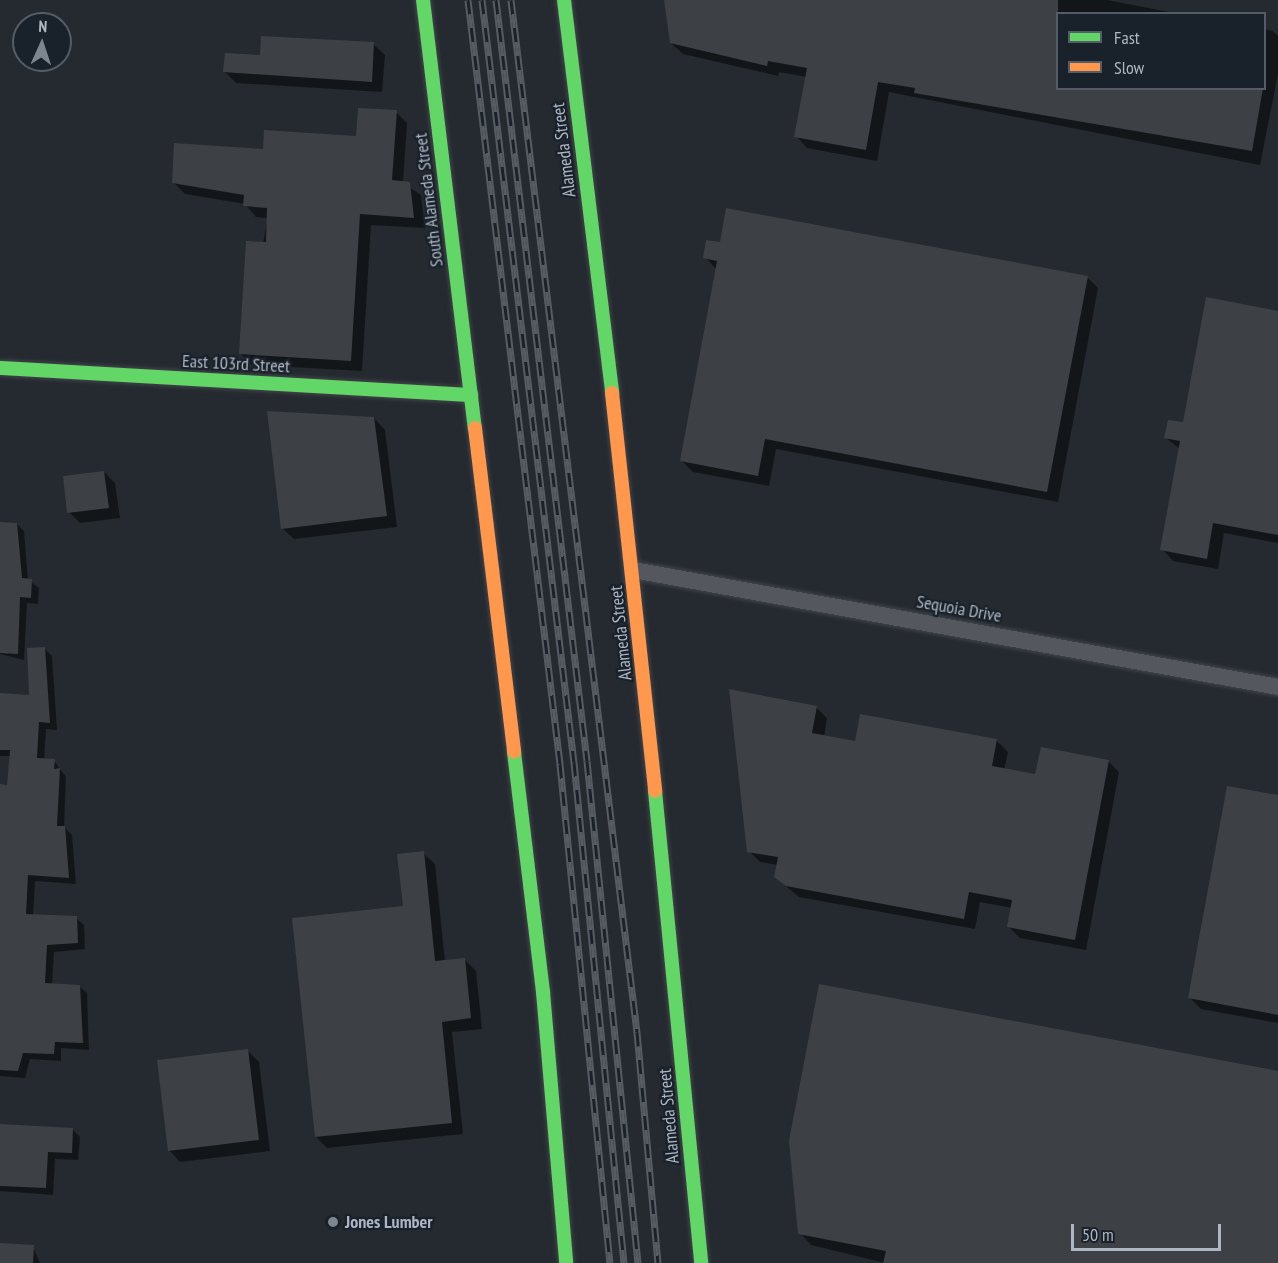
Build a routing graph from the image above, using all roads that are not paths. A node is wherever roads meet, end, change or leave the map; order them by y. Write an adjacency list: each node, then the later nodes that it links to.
1 (423, 0): 4 (street, South Alameda Street)
2 (564, 0): 5 (street, Alameda Street)
3 (0, 368): 4 (street, East 103rd Street)
4 (471, 395): 7 (street)
5 (633, 570): 6 (street, Sequoia Drive); 8 (street, Alameda Street)
6 (1278, 687)
7 (566, 1263)
8 (701, 1263)

